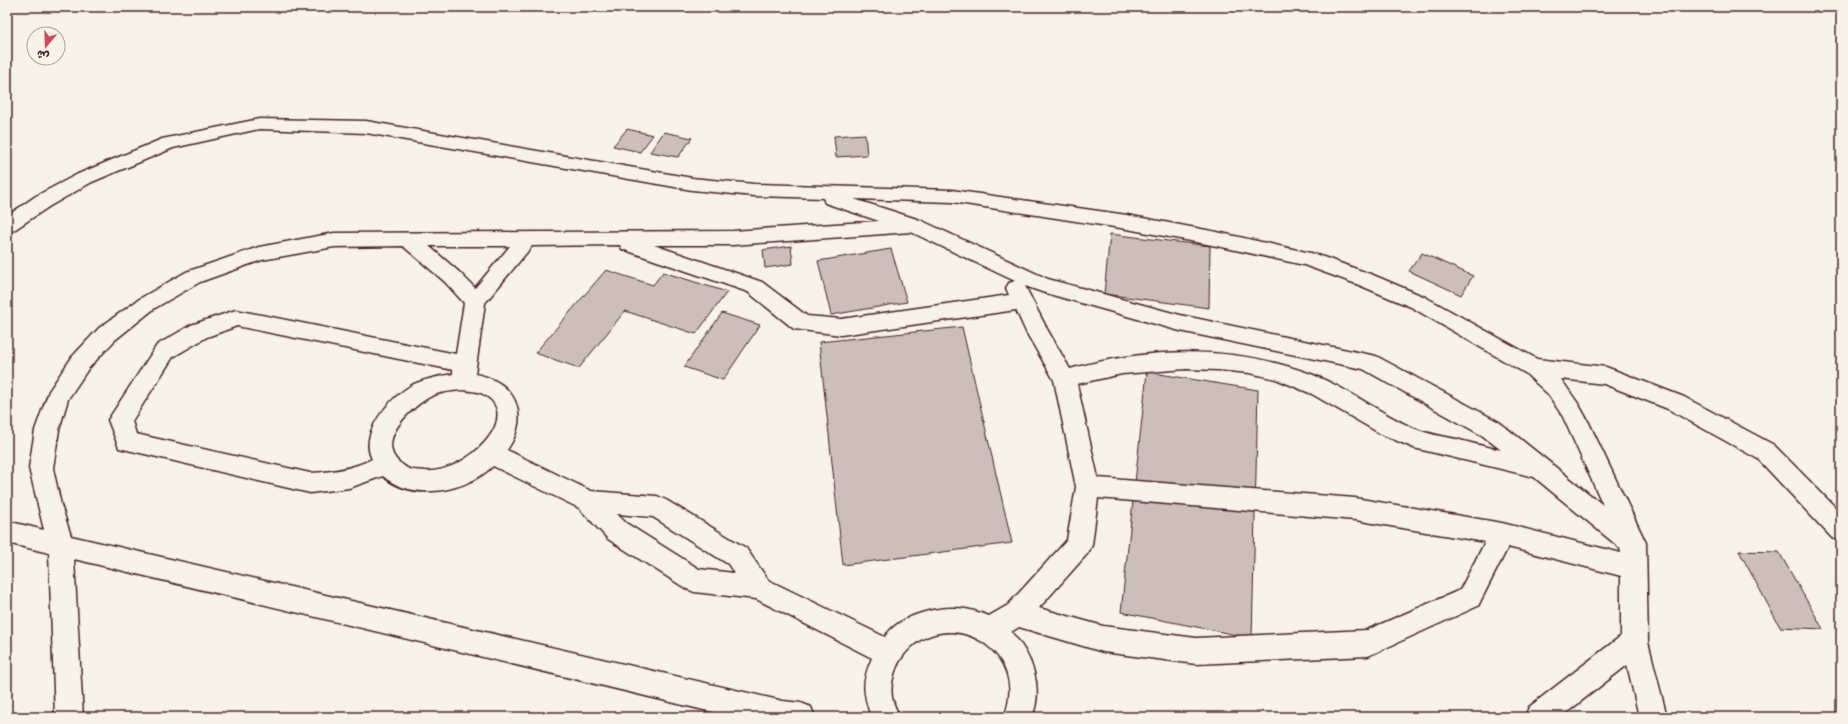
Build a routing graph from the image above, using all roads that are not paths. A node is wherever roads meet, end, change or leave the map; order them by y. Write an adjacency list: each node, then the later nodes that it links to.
1 (810, 192): 2 (main road); 3 (main road); 10 (main road)
2 (7, 225)
3 (914, 225): 4 (main road); 7 (main road)
4 (613, 238): 6 (main road); 9 (main road)
5 (407, 239): 6 (main road); 8 (main road); 22 (main road)
6 (528, 239): 8 (main road)
7 (1007, 269): 9 (main road); 15 (main road)
8 (475, 301): 11 (main road)
9 (1022, 301): 12 (main road)
10 (1533, 367): 18 (main road); 21 (main road)
11 (464, 373): 13 (main road); 14 (main road); 14 (main road)
12 (1065, 378): 15 (main road); 16 (main road)
13 (492, 454): 14 (main road); 17 (main road)
14 (385, 464)
15 (1541, 469): 21 (main road)
16 (1088, 487): 20 (main road); 25 (main road)
17 (588, 501): 24 (main road); 24 (main road)
18 (1841, 530)
19 (7, 532): 22 (main road)
20 (1502, 534): 23 (main road); 25 (main road)
21 (1633, 544): 23 (main road)
22 (61, 545): 29 (main road); 30 (main road)
23 (1633, 568): 27 (main road)
24 (759, 588): 28 (main road)
25 (1018, 614): 26 (main road)
26 (990, 630): 28 (main road); 32 (main road)
27 (1634, 642): 33 (main road); 34 (main road)
28 (888, 652): 31 (main road)
29 (69, 717)
30 (801, 717)
31 (885, 717)
32 (1018, 717)
33 (1539, 717)
34 (1653, 717)

